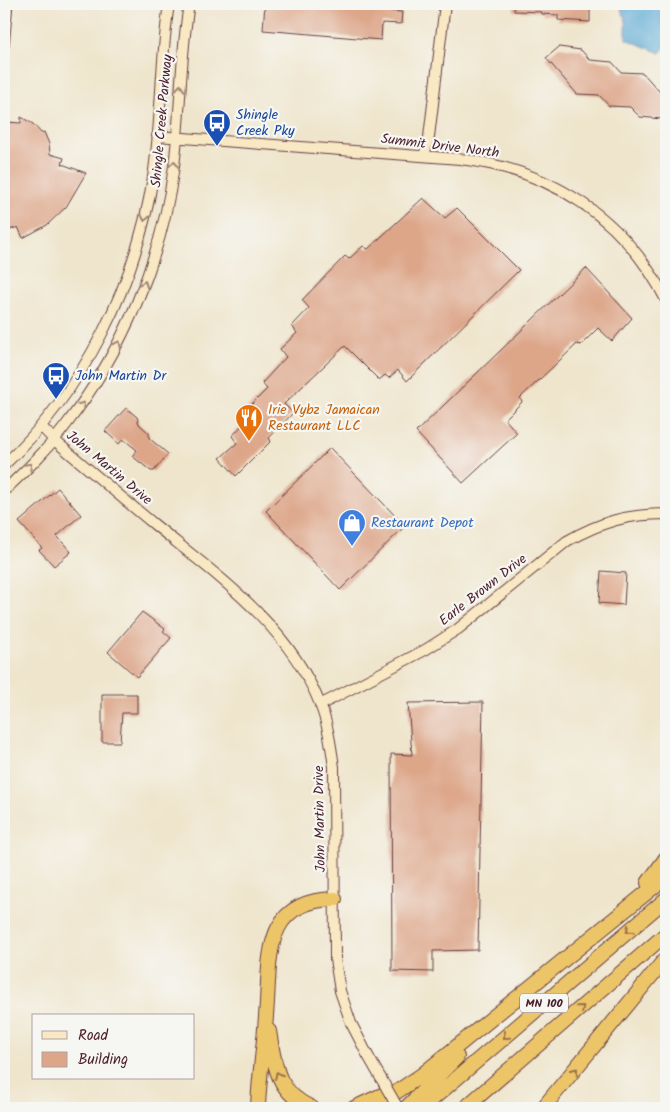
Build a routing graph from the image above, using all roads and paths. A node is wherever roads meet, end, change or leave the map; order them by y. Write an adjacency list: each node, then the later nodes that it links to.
1 (169, 4): 4 (street, Shingle Creek Parkway)
2 (189, 4): 5 (street, Shingle Creek Parkway, one-way to 2)
3 (445, 4): 6 (street)
4 (158, 136): 5 (street, Summit Drive North); 8 (street, Shingle Creek Parkway, one-way to 8)
5 (177, 136): 6 (street, Summit Drive North); 9 (street, Shingle Creek Parkway, one-way to 5)
6 (424, 156): 7 (street, Summit Drive North)
7 (666, 300)
8 (41, 426): 9 (street, John Martin Drive); 10 (street, Shingle Creek Parkway)
9 (53, 440): 11 (street, Shingle Creek Parkway, one-way to 9); 13 (street, John Martin Drive)
10 (4, 465)
11 (4, 491)
12 (666, 514): 13 (street, Earle Brown Drive)
13 (320, 705): 16 (street, John Martin Drive)
14 (666, 858): 18 (highway)
15 (666, 877): 18 (highway)
16 (335, 899): 22 (highway); 28 (street, John Martin Drive, bridge)
17 (666, 899): 30 (highway, MN 100, one-way to 30)
18 (624, 911): 21 (highway)
19 (666, 934): 31 (highway, MN 100, one-way to 19)
20 (666, 958): 32 (highway, one-way to 20)
21 (520, 996): 23 (highway); 29 (highway)
22 (266, 1018): 24 (highway); 25 (highway, one-way to 22)
23 (423, 1074): 26 (highway); 27 (highway)
24 (258, 1108)
25 (312, 1108)
26 (354, 1108)
27 (374, 1108)
28 (398, 1108)
29 (406, 1108)
30 (422, 1108)
31 (465, 1108)
32 (544, 1108)

